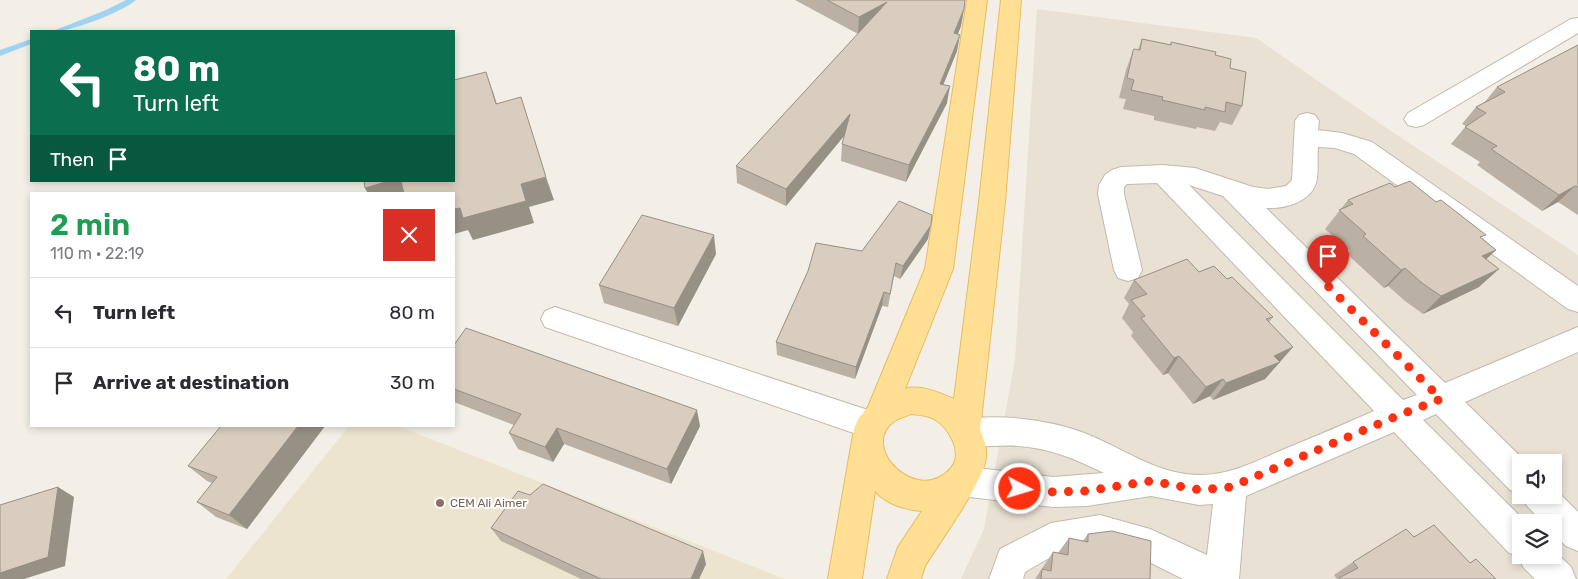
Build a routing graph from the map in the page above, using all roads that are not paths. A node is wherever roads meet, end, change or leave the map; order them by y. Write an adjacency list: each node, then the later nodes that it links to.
1 (977, 0): 13 (main road)
2 (1011, 0): 14 (main road)
3 (1578, 24): 4 (street)
4 (1416, 119)
5 (1163, 174): 6 (street); 7 (street); 12 (street)
6 (1230, 188): 8 (street); 11 (street)
7 (1128, 270)
8 (1578, 300)
9 (555, 318): 13 (street)
10 (1578, 339): 11 (street)
11 (1441, 399): 12 (street); 15 (street)
12 (1397, 416): 18 (street); 20 (street)
13 (873, 428): 14 (main road); 16 (main road); 23 (main road)
14 (966, 432): 16 (main road); 17 (street)
15 (1512, 470)
16 (961, 481): 17 (street); 24 (main road)
17 (1151, 481): 18 (street)
18 (1231, 487): 26 (street)
19 (1547, 504): 21 (street)
20 (1512, 532)
21 (1578, 535)
22 (1544, 564): 27 (street)
23 (845, 579)
24 (904, 579)
25 (1006, 579): 26 (street)
26 (1220, 579)
27 (1559, 579)

